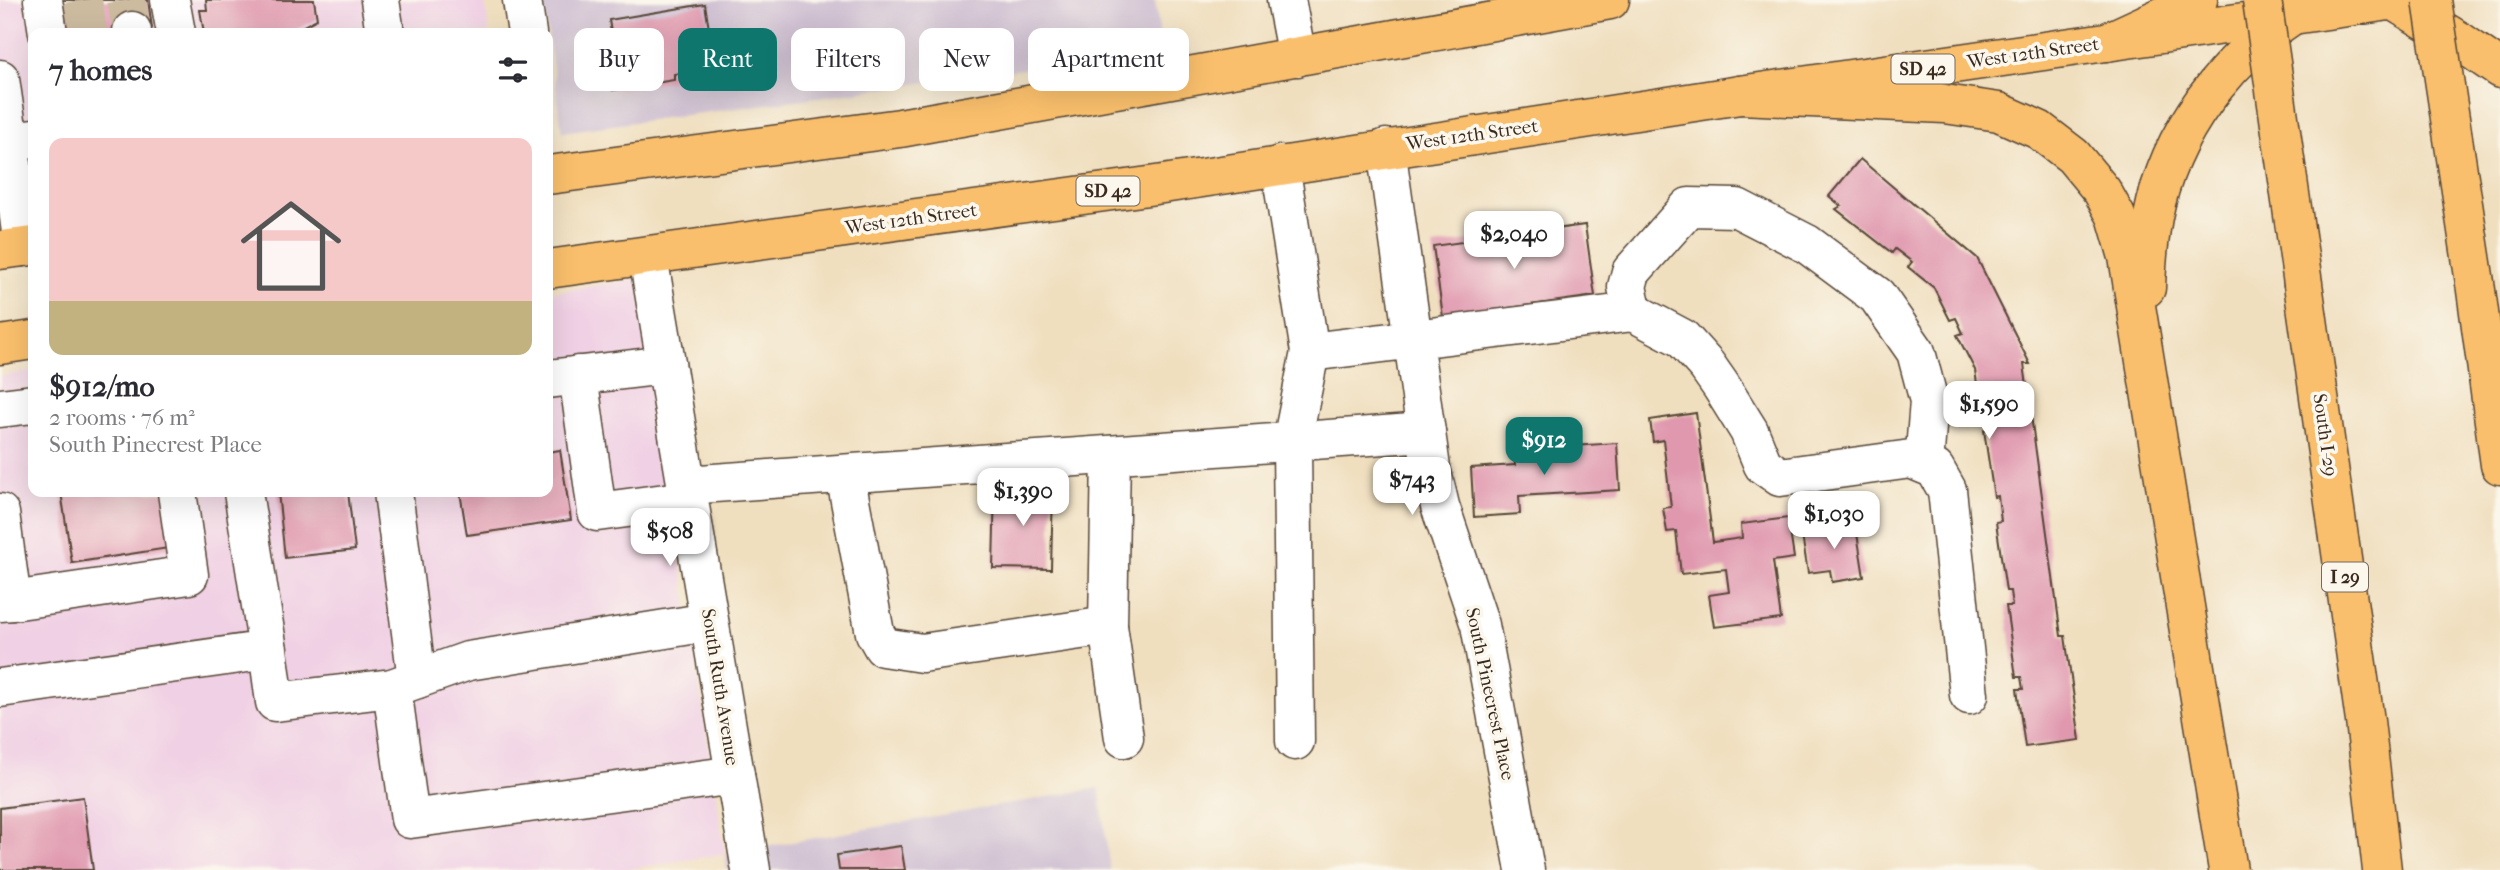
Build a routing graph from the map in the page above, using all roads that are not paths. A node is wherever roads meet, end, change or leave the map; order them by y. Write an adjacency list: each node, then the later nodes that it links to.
1 (43, 0): 11 (street)
2 (170, 0): 12 (street)
3 (380, 0): 13 (street)
4 (522, 0): 14 (street)
5 (1286, 0): 16 (street)
6 (1609, 0): 16 (main road)
7 (2198, 0): 15 (main road)
8 (2394, 0): 10 (main road, West 12th Street / SD 42); 17 (main road)
9 (2432, 0): 41 (main road, bridge)
10 (2290, 5): 15 (main road, West 12th Street / SD 42); 32 (main road); 61 (main road, South I-29 / I 29, bridge)
11 (47, 28)
12 (175, 28)
13 (384, 28)
14 (526, 28)
15 (2107, 42): 19 (main road, West 12th Street / SD 42)
16 (1297, 57): 23 (main road)
17 (2500, 69)
18 (0, 79): 20 (street)
19 (1740, 95): 21 (main road, West 12th Street / SD 42); 32 (main road)
20 (21, 139): 24 (street)
21 (1386, 148): 22 (main road, West 12th Street / SD 42); 28 (street, South Pinecrest Place)
22 (1280, 165): 25 (main road, West 12th Street / SD 42); 31 (street)
23 (553, 174)
24 (19, 248)
25 (648, 256): 26 (main road, West 12th Street / SD 42); 33 (street, South Ruth Avenue)
26 (553, 268)
27 (1633, 312): 28 (street); 40 (street); 40 (street)
28 (1412, 340): 31 (street); 37 (street, South Pinecrest Place)
29 (28, 342): 30 (main road)
30 (0, 345)
31 (1310, 352): 38 (street)
32 (2146, 357): 60 (main road)
33 (666, 365): 34 (street); 43 (street, South Ruth Avenue)
34 (563, 377): 43 (street)
35 (28, 405): 36 (street)
36 (0, 408)
37 (1426, 432): 38 (street); 59 (street, South Pinecrest Place)
38 (1292, 442): 39 (street); 56 (street)
39 (1111, 455): 42 (street); 50 (street)
40 (1924, 464): 54 (street)
41 (2500, 465)
42 (845, 474): 43 (street); 50 (street)
43 (687, 492): 49 (street, South Ruth Avenue)
44 (178, 497): 48 (street)
45 (244, 497): 51 (street)
46 (393, 497): 52 (street)
47 (0, 513): 48 (street)
48 (6, 602)
49 (709, 622): 52 (street); 57 (street, South Ruth Avenue)
50 (1108, 626): 55 (street)
51 (268, 650): 52 (street); 53 (street)
52 (405, 683): 57 (street)
53 (0, 688)
54 (1969, 695)
55 (1124, 738)
56 (1295, 741)
57 (735, 775): 58 (street, South Ruth Avenue)
58 (751, 870)
59 (1525, 870)
60 (2228, 870)
61 (2382, 870)

